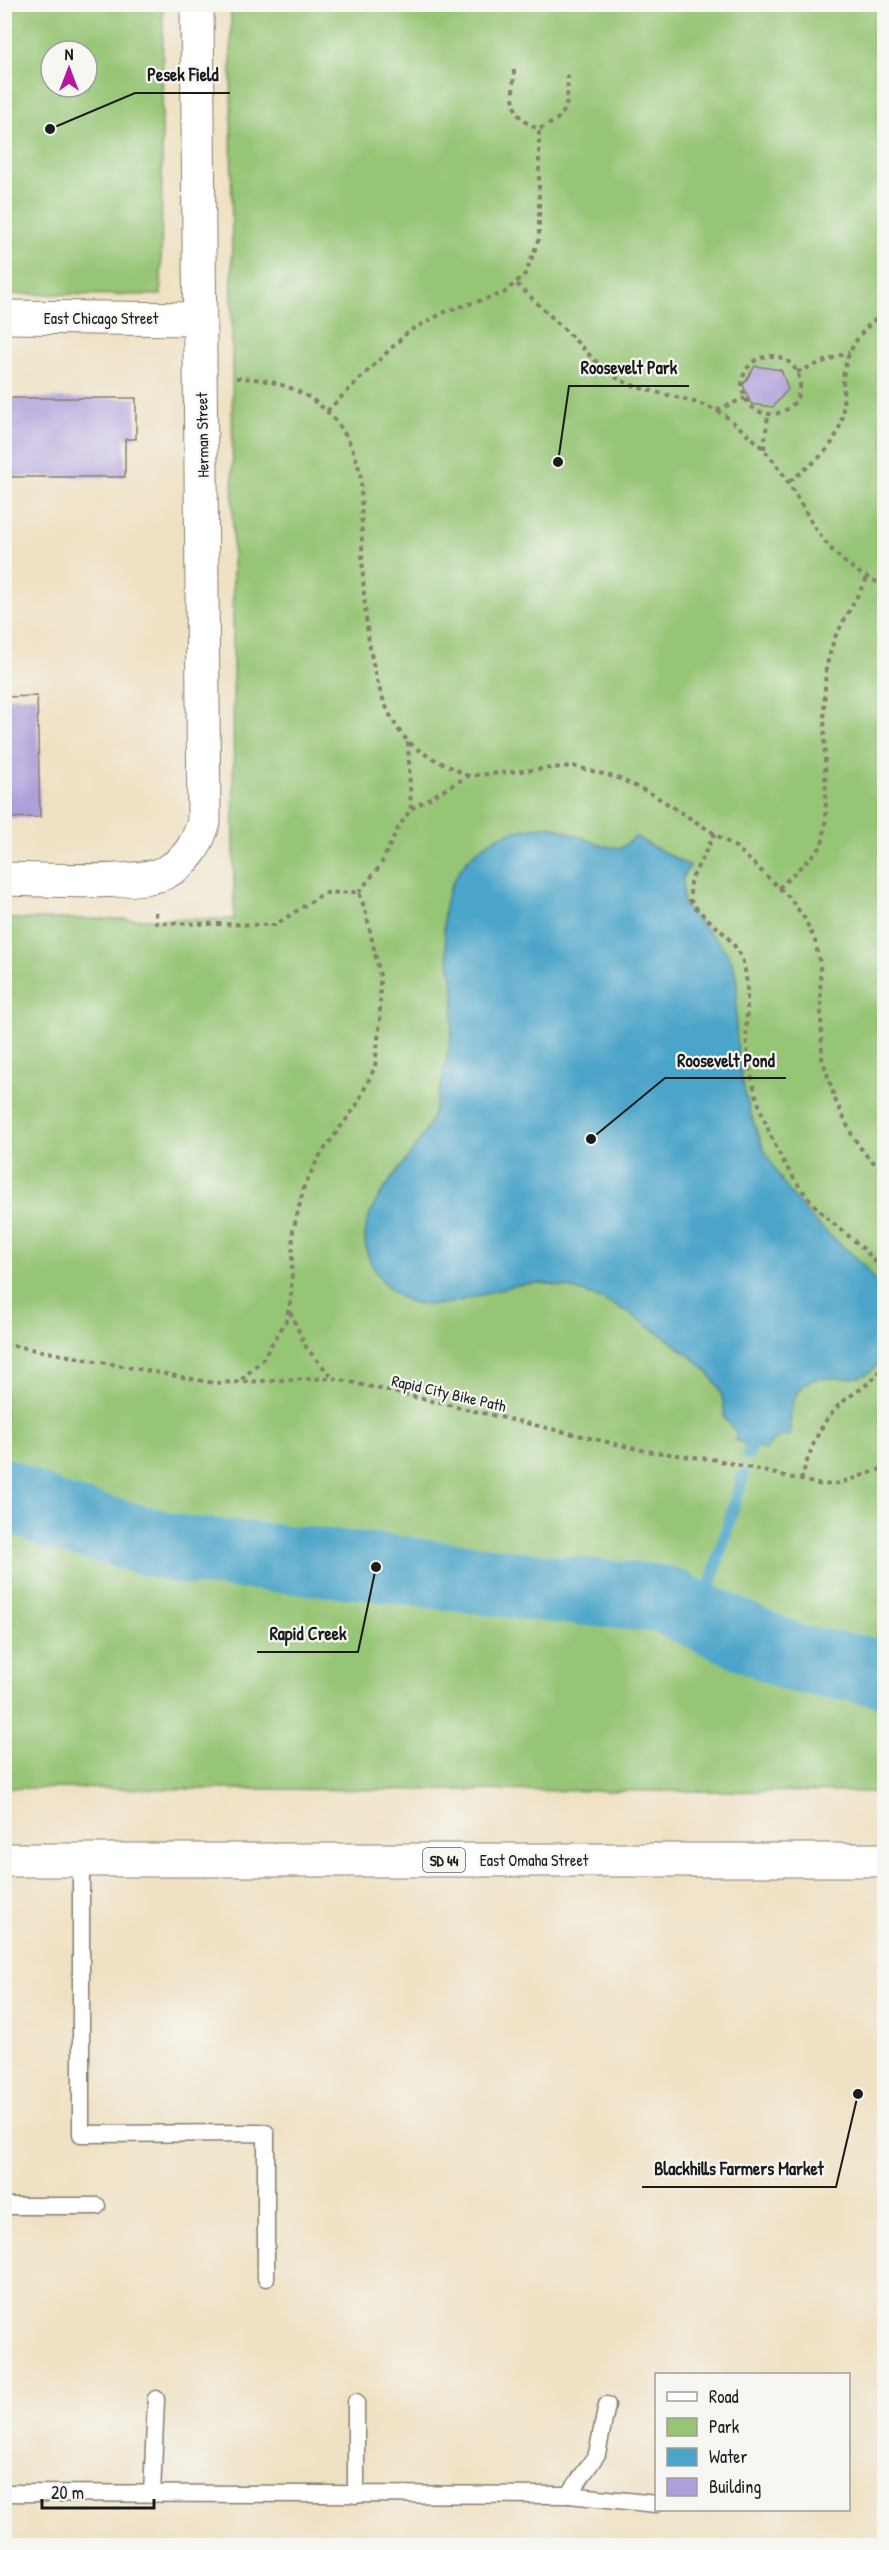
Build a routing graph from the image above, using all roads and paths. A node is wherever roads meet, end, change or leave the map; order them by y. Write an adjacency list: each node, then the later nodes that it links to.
1 (197, 4): 8 (street, Herman Street)
2 (514, 70): 4 (path)
3 (568, 71): 4 (path)
4 (539, 129): 5 (path)
5 (517, 284): 13 (path); 14 (path)
6 (885, 314): 9 (path)
7 (4, 317): 8 (street, East Chicago Street)
8 (198, 319): 11 (street, Herman Street)
9 (849, 351): 10 (path); 17 (path)
10 (797, 373): 12 (path); 15 (path)
11 (201, 376): 13 (path); 24 (street, Herman Street)
12 (745, 398): 14 (path); 15 (path)
13 (327, 411): 20 (path)
14 (717, 411): 16 (path)
15 (768, 414): 16 (path)
16 (764, 450): 17 (path)
17 (790, 481): 18 (path)
18 (867, 578): 19 (path); 26 (path)
19 (885, 585)
20 (408, 741): 21 (path); 22 (path)
21 (468, 776): 22 (path); 23 (path)
22 (411, 810): 27 (path)
23 (715, 833): 26 (path); 29 (path)
24 (148, 876): 25 (street); 27 (path)
25 (4, 879)
26 (779, 888): 28 (path)
27 (359, 892): 30 (path)
28 (885, 1172)
29 (885, 1277)
30 (290, 1311): 33 (path); 34 (path)
31 (4, 1344): 34 (path, Rapid City Bike Path)
32 (885, 1363): 36 (path)
33 (333, 1378): 34 (path, Rapid City Bike Path); 36 (path, Rapid City Bike Path)
34 (239, 1382)
35 (885, 1468): 36 (path, Rapid City Bike Path)
36 (801, 1480)
37 (4, 1860): 38 (street, East Omaha Street / SD 44)
38 (81, 1860): 39 (street, East Omaha Street / SD 44); 42 (lane)
39 (885, 1860)
40 (4, 2206): 41 (lane)
41 (97, 2206)
42 (266, 2278)
43 (156, 2399): 47 (lane)
44 (356, 2402): 48 (lane)
45 (607, 2405): 49 (lane)
46 (4, 2493): 47 (lane)
47 (152, 2493): 48 (lane)
48 (356, 2495): 49 (lane)
49 (569, 2495): 50 (lane)
50 (655, 2504)

